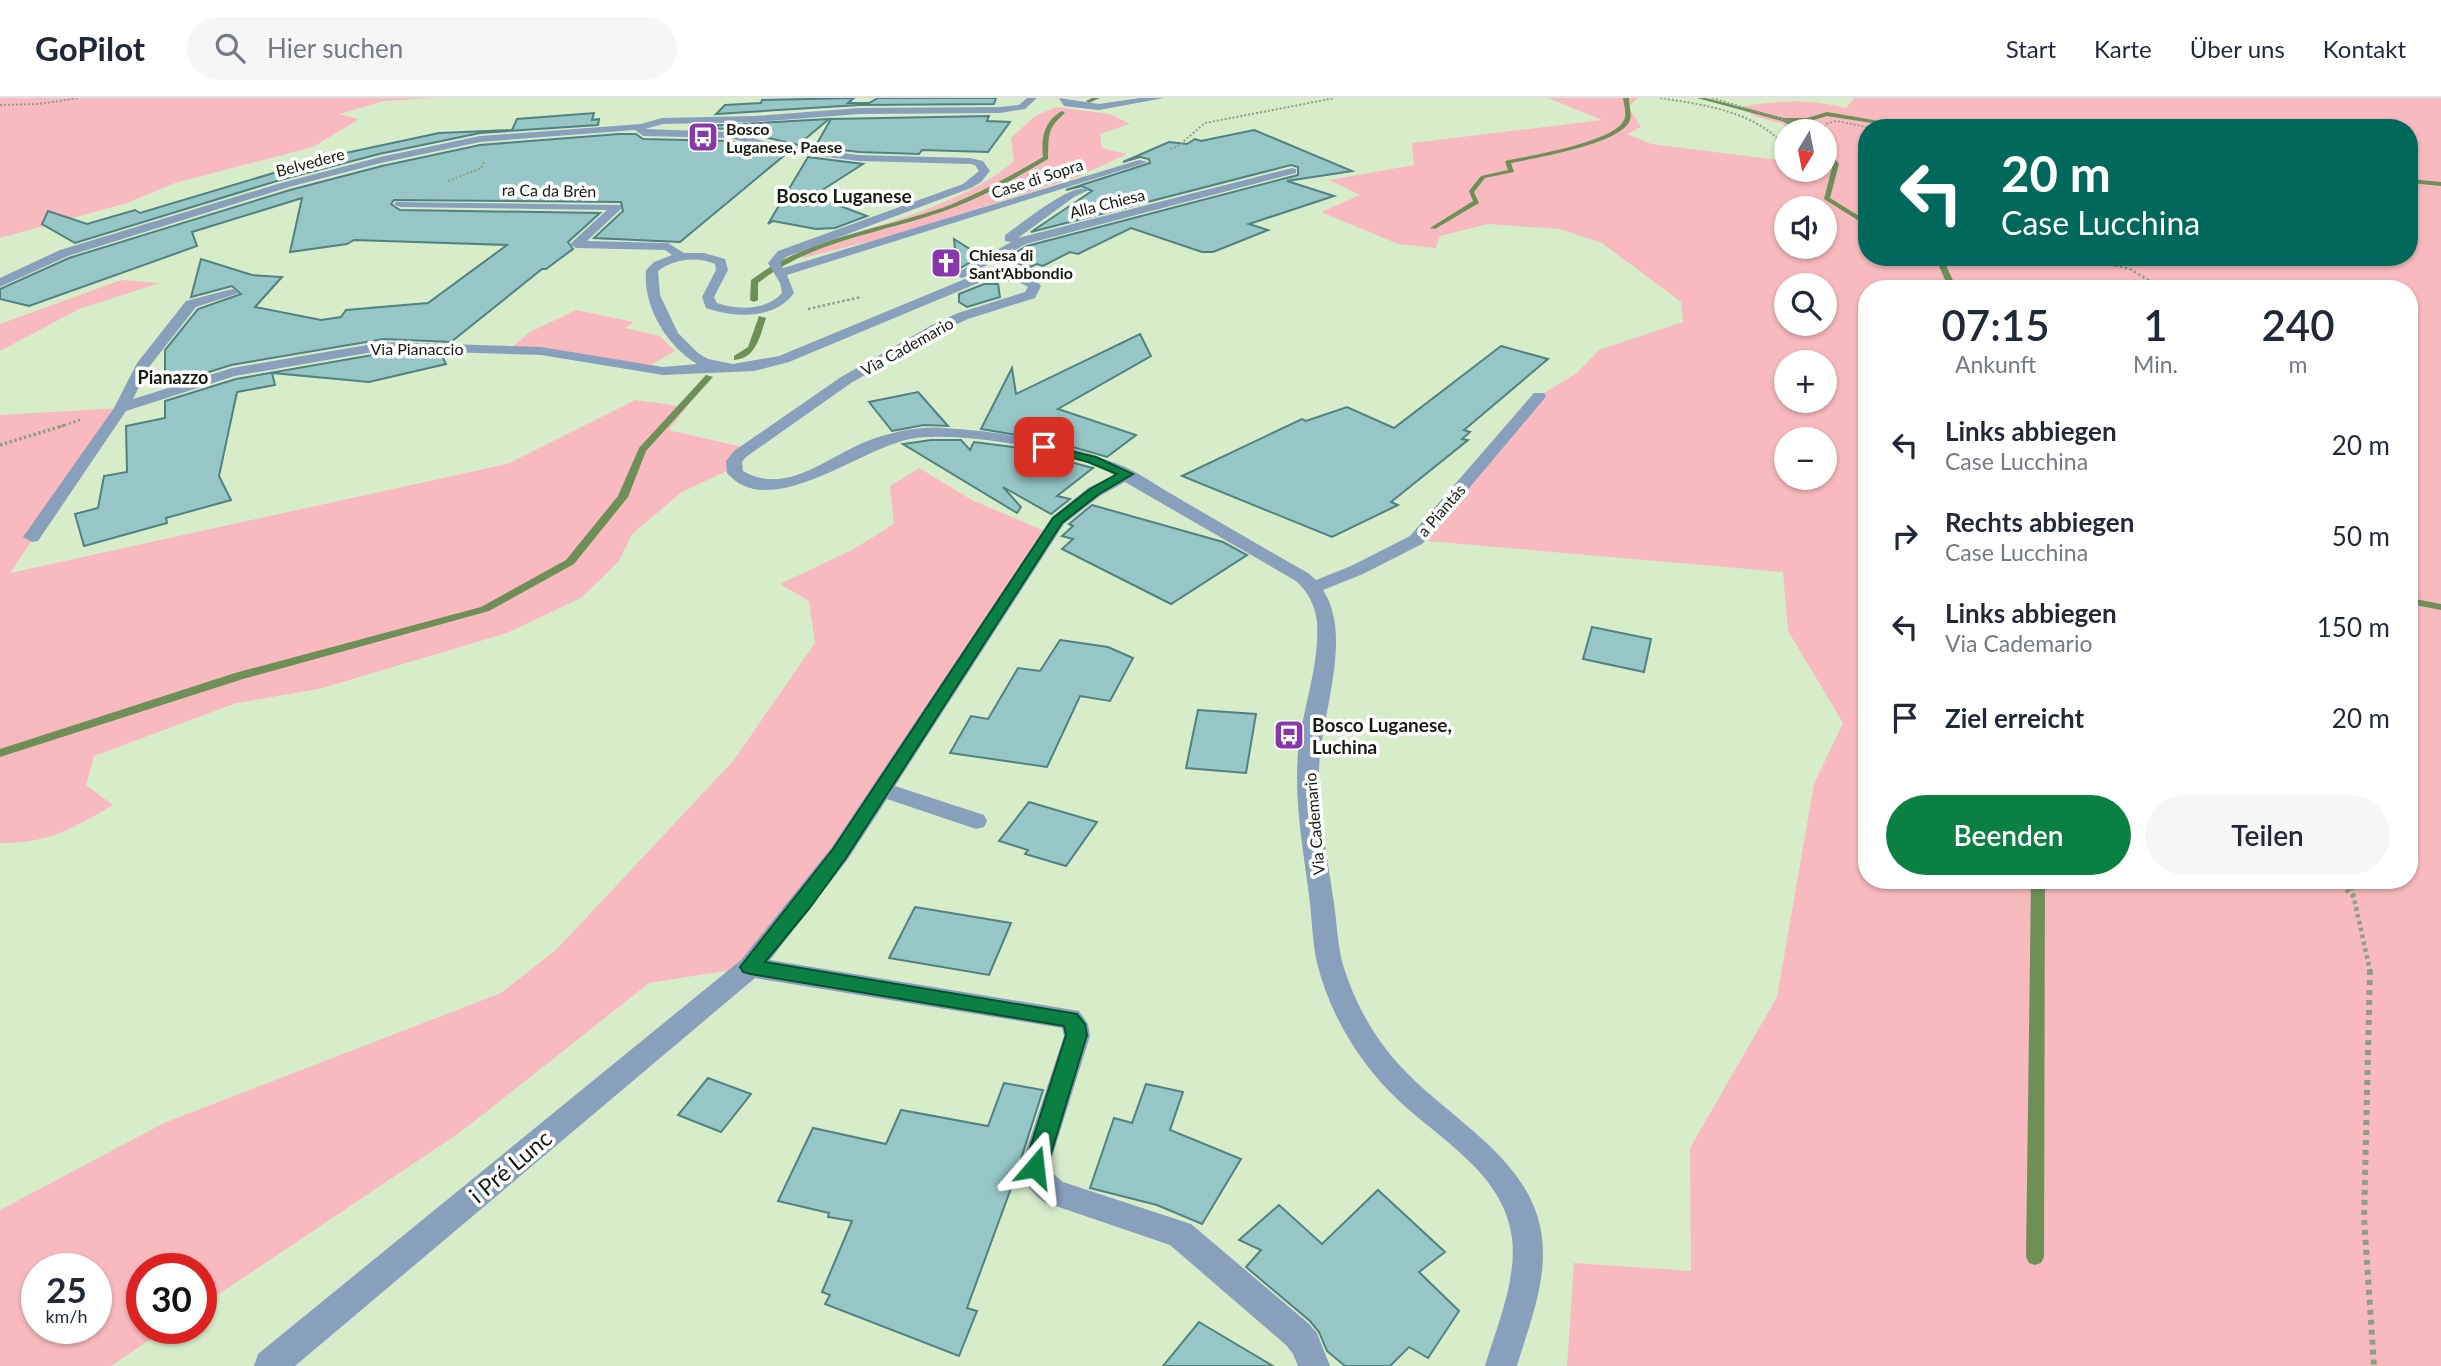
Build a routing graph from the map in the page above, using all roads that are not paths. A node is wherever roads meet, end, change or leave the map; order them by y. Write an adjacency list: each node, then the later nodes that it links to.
1 (1032, 98): 4 (street)
2 (1064, 98): 3 (street)
3 (1159, 98)
4 (642, 127): 5 (street); 12 (street, Belvedere)
5 (762, 143): 6 (street); 11 (street)
6 (656, 145)
7 (1292, 171): 9 (street, Alla Chiesa)
8 (400, 204): 10 (street, ra Ca da Brèn)
9 (1022, 241): 11 (street, Case di Sopra); 13 (street, Alla Chiesa)
10 (682, 257): 11 (street); 15 (street, Via Cademario)
11 (778, 270)
12 (0, 283)
13 (944, 291): 15 (street, Via Cademario); 18 (street, Via Cademario)
14 (233, 293): 17 (street)
15 (720, 366): 17 (street, Via Pianaccio)
16 (1539, 396): 20 (street, a Piantás)
17 (121, 408): 19 (street)
18 (1127, 474): 20 (street, Via Cademario); 21 (street, i Pré Lunc)
19 (32, 537)
20 (1314, 587): 26 (street, Via Cademario)
21 (881, 790): 22 (street); 23 (street, i Pré Lunc)
22 (976, 821)
23 (750, 967): 24 (street, i Pré Lunc); 25 (street)
24 (270, 1366)
25 (1314, 1366)
26 (1502, 1366)

